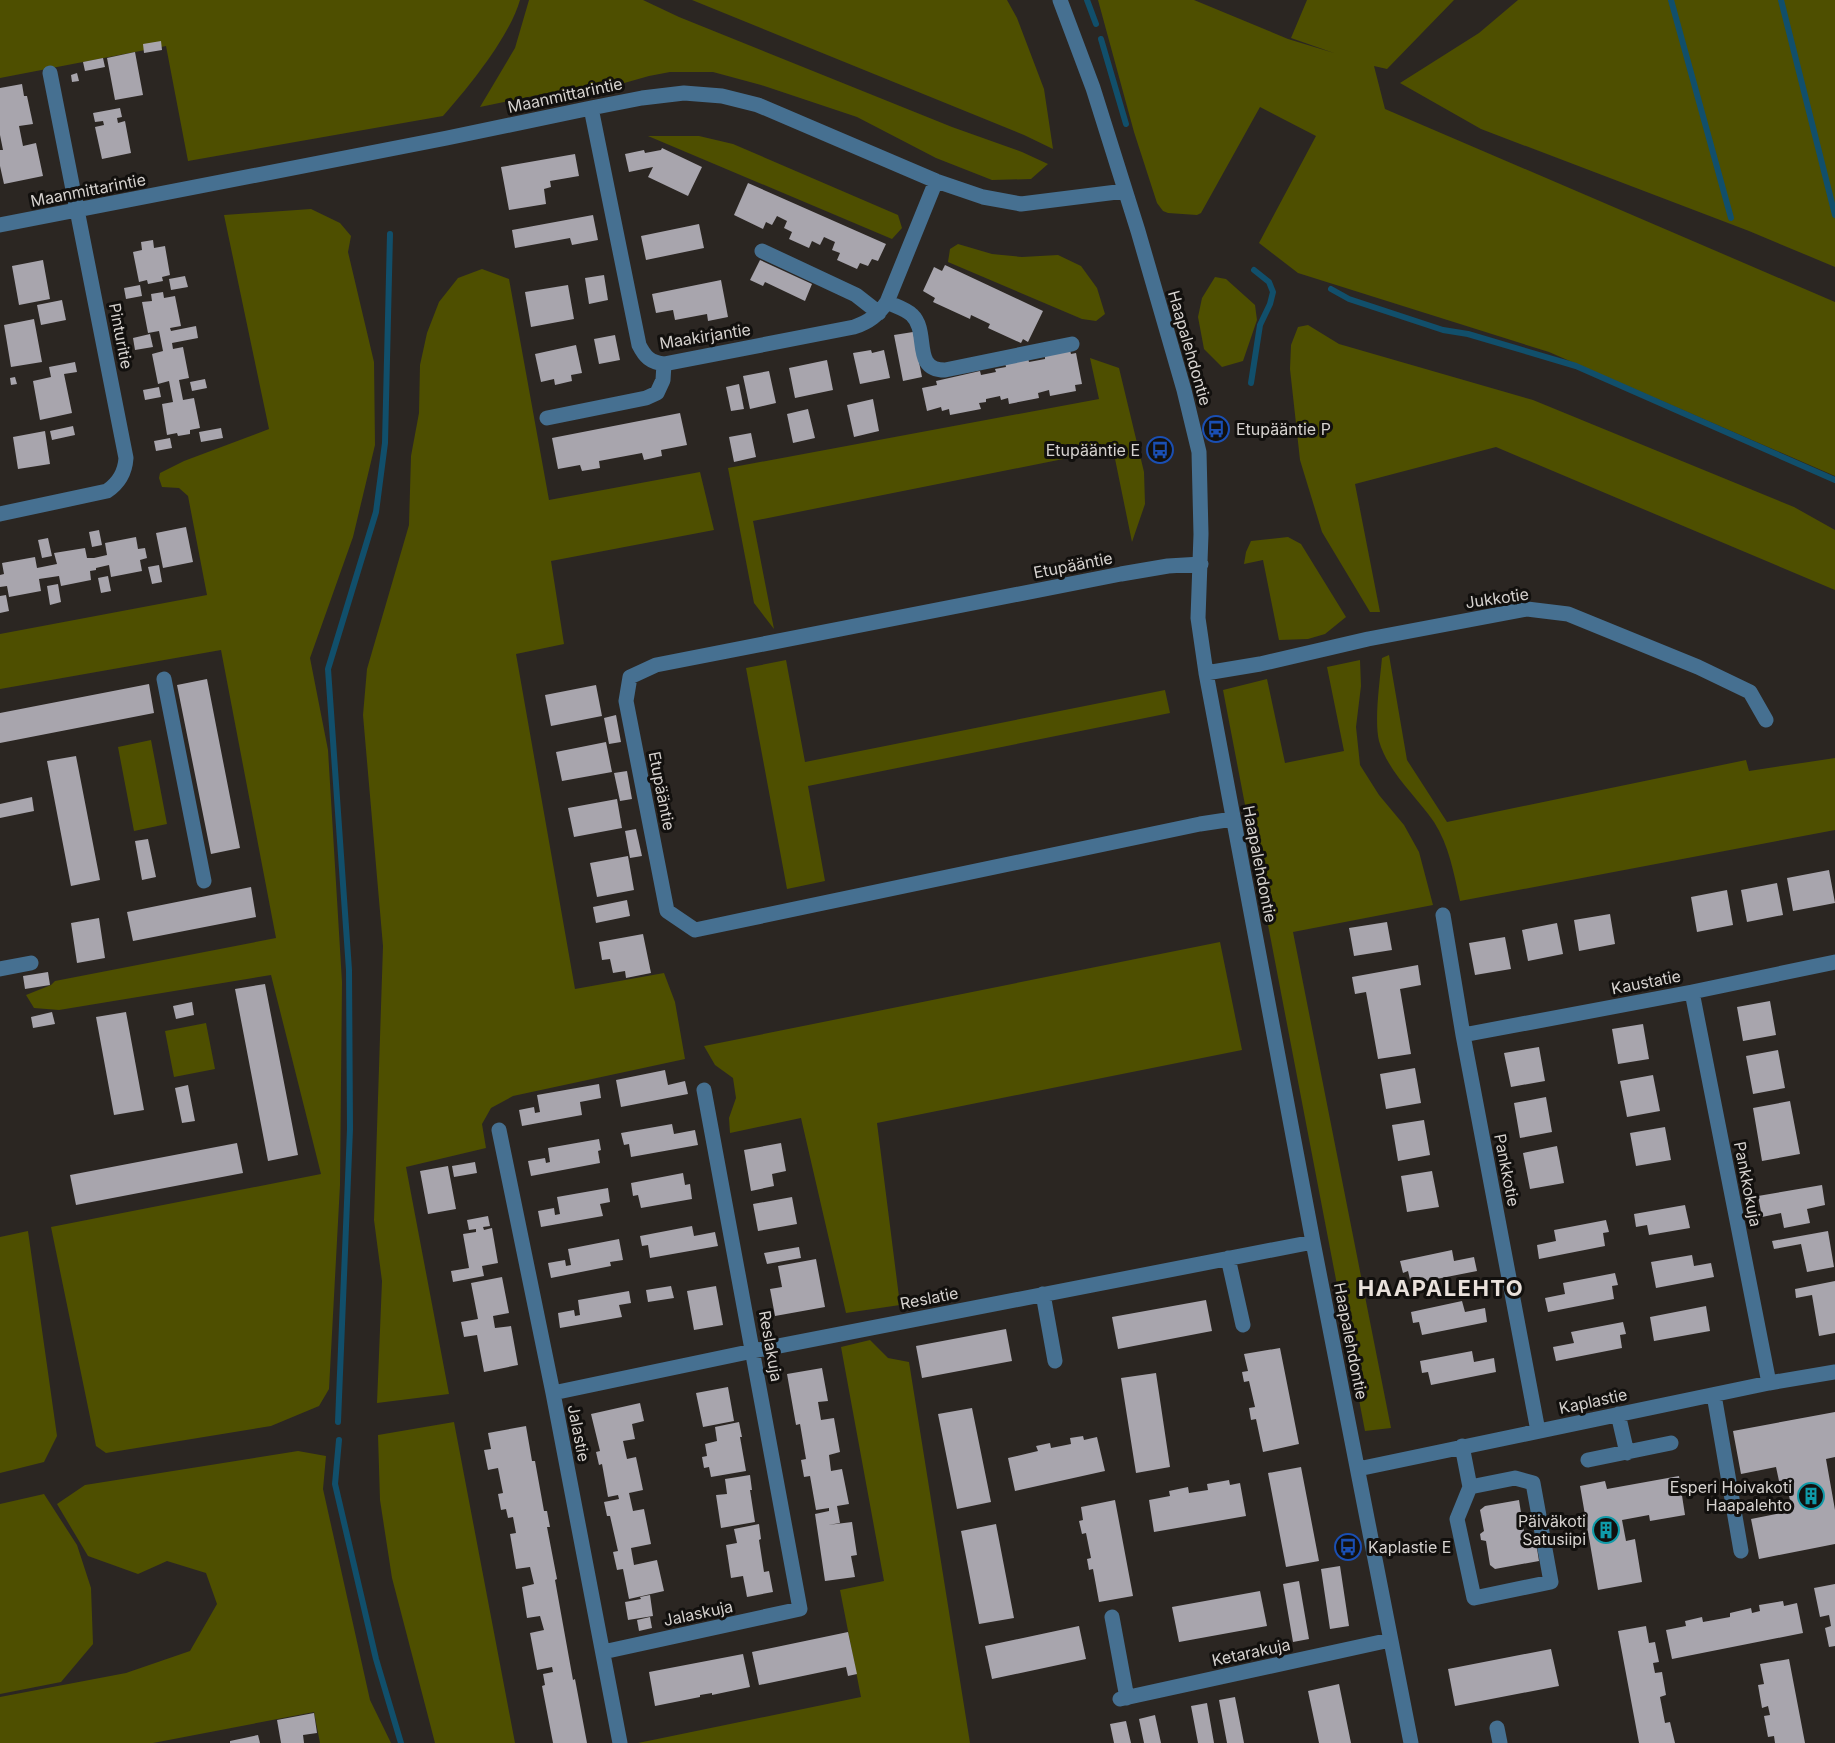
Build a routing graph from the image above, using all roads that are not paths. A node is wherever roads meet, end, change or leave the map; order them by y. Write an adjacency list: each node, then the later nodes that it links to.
1 (1060, 0): 5 (street, Haapalehdontie)
2 (50, 73): 6 (street, Pinturitie)
3 (591, 108): 4 (street, Maanmittarintie); 6 (street, Maanmittarintie); 11 (street, Maakirjantie)
4 (936, 181): 5 (street, Maanmittarintie); 9 (street)
5 (1125, 191): 14 (street, Haapalehdontie)
6 (77, 210): 7 (street, Maanmittarintie); 13 (street, Pinturitie)
7 (0, 225)
8 (762, 251): 9 (street)
9 (883, 307): 10 (street); 11 (street, Maakirjantie)
10 (1072, 344)
11 (664, 364): 12 (street)
12 (547, 418)
13 (0, 514)
14 (1201, 564): 15 (street, Haapalehdontie); 18 (street, Etupääntie)
15 (1206, 673): 17 (street, Jukkotie); 18 (street, Haapalehdontie)
16 (164, 679): 19 (street)
17 (1766, 720)
18 (1233, 819): 28 (street, Haapalehdontie)
19 (204, 881)
20 (1443, 915): 25 (street, Pankkotie)
21 (1835, 962): 24 (street, Kaustatie)
22 (31, 963): 23 (street)
23 (0, 969)
24 (1692, 992): 25 (street, Kaustatie); 35 (street, Pankkokuja)
25 (1463, 1035): 39 (street, Pankkotie)
26 (704, 1090): 32 (street, Reslakuja)
27 (500, 1130): 36 (street, Jalastie)
28 (1313, 1242): 29 (street, Reslatie); 44 (street, Haapalehdontie)
29 (1228, 1258): 30 (street, Reslatie); 31 (street)
30 (1043, 1294): 32 (street, Reslatie); 33 (street)
31 (1243, 1324)
32 (753, 1351): 36 (street, Reslatie); 47 (street, Reslakuja)
33 (1055, 1361)
34 (1835, 1372): 35 (street, Kaplastie)
35 (1769, 1383): 37 (street, Kaplastie)
36 (553, 1393): 50 (street, Jalastie)
37 (1714, 1395): 38 (street, Kaplastie); 46 (street)
38 (1618, 1414): 39 (street, Kaplastie); 42 (street)
39 (1538, 1431): 41 (street, Kaplastie)
40 (1671, 1443): 42 (street)
41 (1462, 1446): 44 (street, Kaplastie); 45 (street)
42 (1627, 1452): 43 (street)
43 (1588, 1461)
44 (1358, 1469): 49 (street, Haapalehdontie)
45 (1470, 1487): 45 (street)
46 (1741, 1551)
47 (800, 1610): 50 (street, Jalaskuja)
48 (1112, 1617): 49 (street, Ketarakuja)
49 (1390, 1640): 52 (street, Haapalehdontie)
50 (603, 1652): 51 (street, Jalastie)
51 (620, 1743)
52 (1411, 1743)

